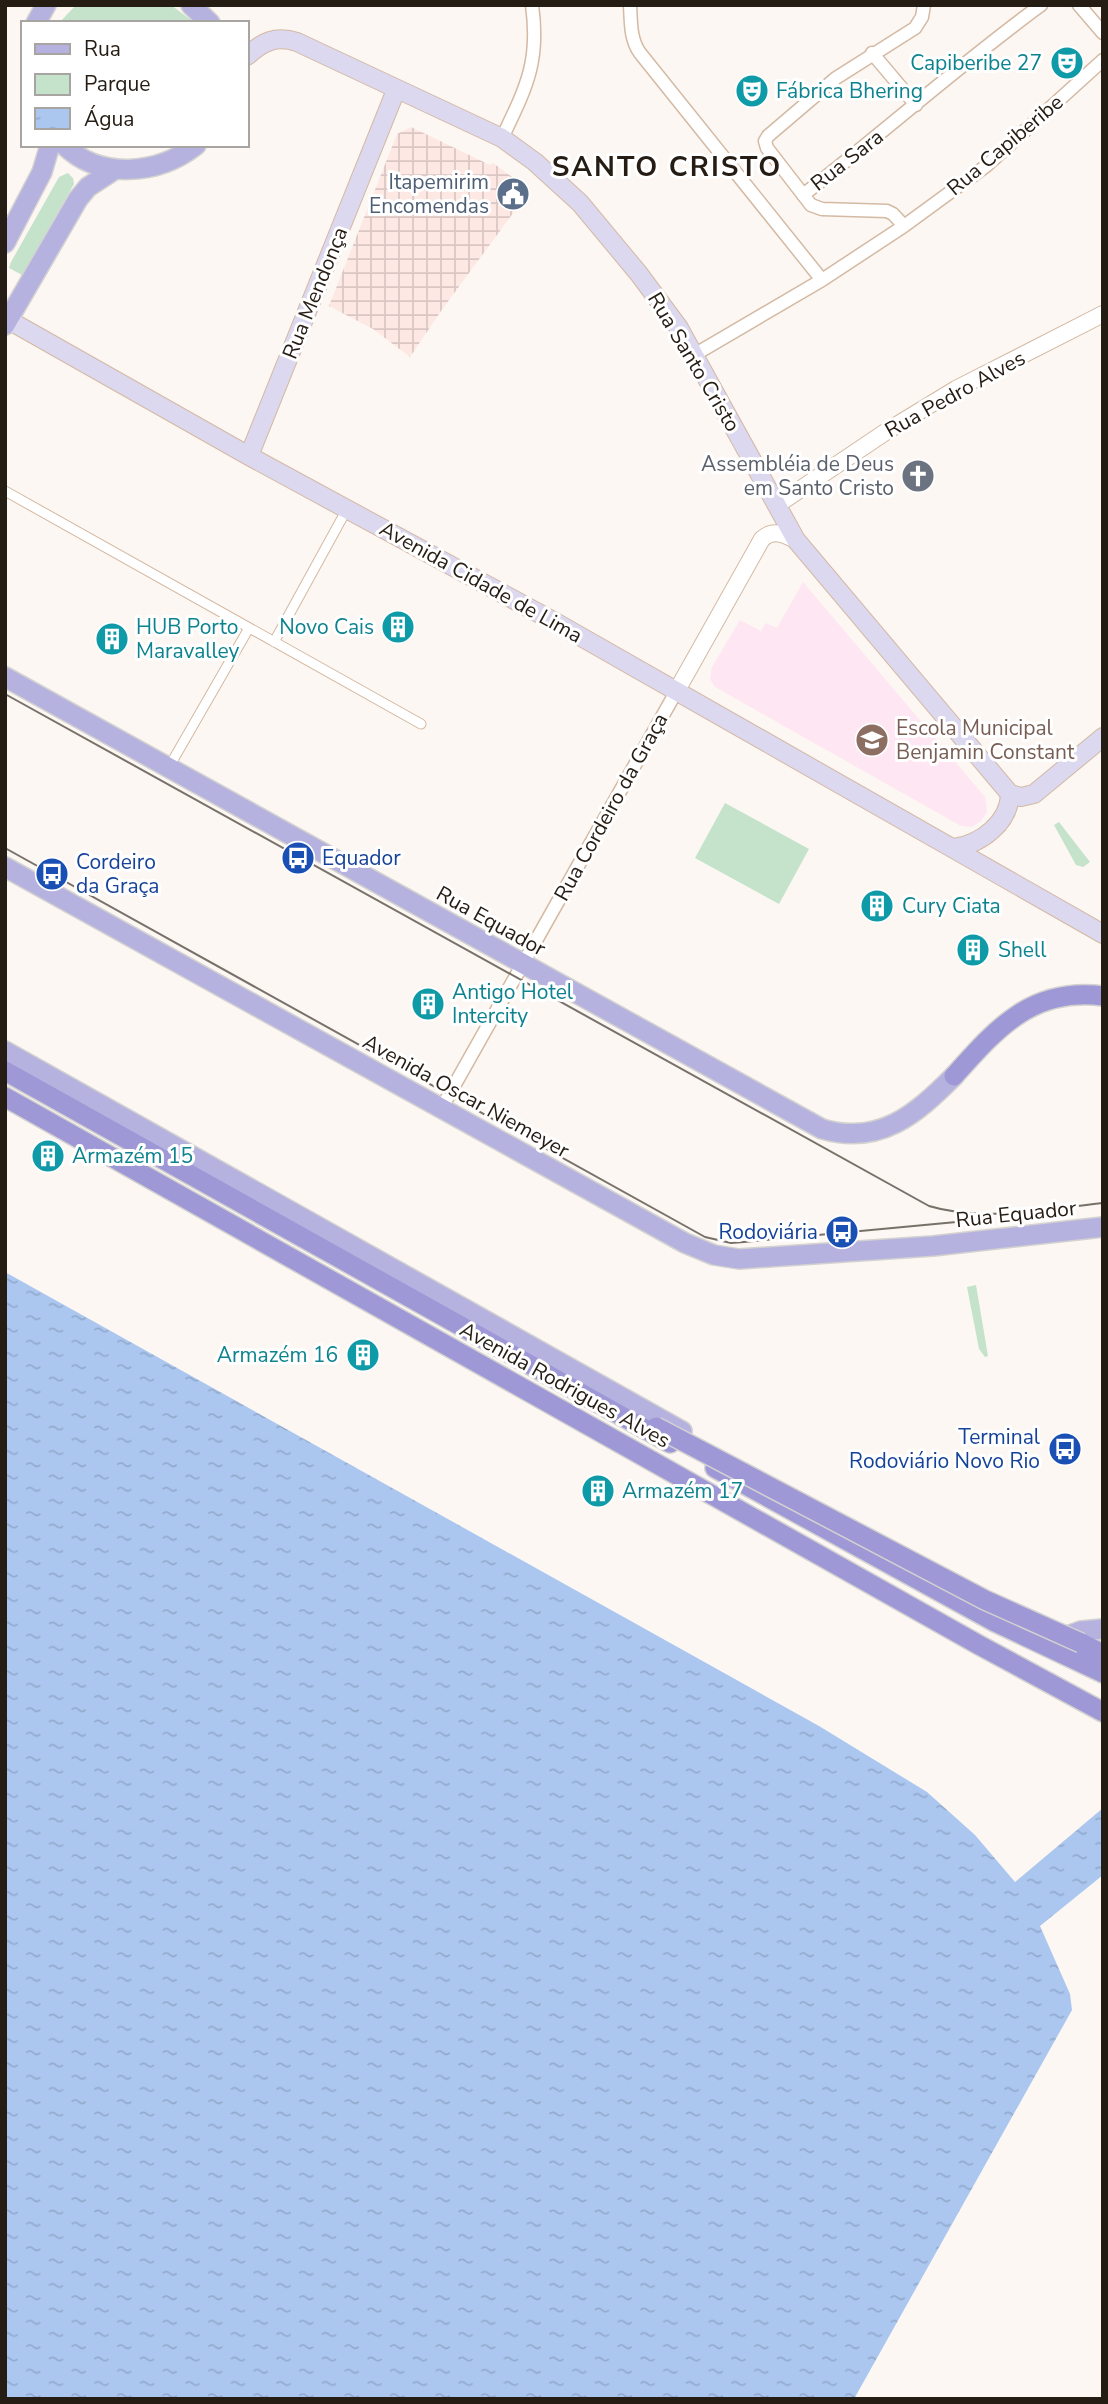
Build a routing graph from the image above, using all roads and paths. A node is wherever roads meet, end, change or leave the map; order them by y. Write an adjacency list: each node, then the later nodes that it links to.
1 (46, 5): 7 (main road)
2 (532, 5): 14 (street)
3 (630, 5): 22 (street)
4 (924, 5): 9 (street)
5 (1041, 5): 13 (street, Rua Sara)
6 (1079, 5): 8 (street)
7 (37, 21)
8 (1103, 33)
9 (873, 53): 13 (street); 19 (street)
10 (248, 55): 12 (main road, Rua Santo Cristo)
11 (1103, 60): 20 (street, Rua Capiberibe)
12 (396, 90): 14 (main road, Rua Santo Cristo); 26 (main road, Rua Mendonça)
13 (916, 105): 19 (street, Rua Sara)
14 (502, 138): 25 (main road, Rua Santo Cristo)
15 (49, 147): 21 (main road)
16 (66, 147): 18 (main road)
17 (192, 147): 18 (main road)
18 (114, 170): 24 (main road)
19 (803, 195): 20 (street, Rua Sara)
20 (904, 226): 22 (street)
21 (5, 243)
22 (822, 280): 25 (street)
23 (1103, 314): 28 (street, Rua Pedro Alves)
24 (6, 321): 26 (main road, Avenida Cidade de Lima)
25 (694, 355): 28 (main road, Rua Santo Cristo)
26 (249, 456): 29 (main road, Avenida Cidade de Lima)
27 (5, 491): 31 (street)
28 (777, 505): 30 (main road, Rua Santo Cristo)
29 (348, 509): 32 (street); 34 (main road, Avenida Cidade de Lima)
30 (796, 540): 34 (street, Rua Cordeiro da Graça); 38 (main road, Rua Santo Cristo)
31 (249, 628): 32 (street); 37 (street)
32 (274, 642): 35 (street)
33 (5, 677): 37 (main road, Rua Equador)
34 (676, 692): 39 (main road, Avenida Cidade de Lima); 42 (street, Rua Cordeiro da Graça)
35 (421, 724)
36 (1103, 737): 38 (main road)
37 (168, 768): 42 (main road, Rua Equador)
38 (1010, 794): 39 (main road)
39 (954, 848): 41 (main road, Avenida Cidade de Lima)
40 (5, 867): 48 (main road, Avenida Oscar Niemeyer)
41 (1103, 934)
42 (523, 965): 46 (main road, Rua Equador); 48 (street, Rua Cordeiro da Graça)
43 (1103, 996): 46 (highway)
44 (5, 1051): 53 (main road, Avenida Rodrigues Alves)
45 (5, 1071): 51 (highway, Avenida Rodrigues Alves)
46 (954, 1076)
47 (5, 1097): 55 (highway, Avenida Rodrigues Alves)
48 (442, 1109): 50 (main road, Avenida Oscar Niemeyer)
49 (1103, 1227): 50 (main road, Rua Equador)
50 (933, 1246)
51 (551, 1377): 54 (highway, bridge); 54 (highway, Avenida Rodrigues Alves)
52 (1103, 1629): 53 (main road)
53 (1048, 1643): 54 (main road, Avenida Rodrigues Alves)
54 (1100, 1665)
55 (1103, 1712)

